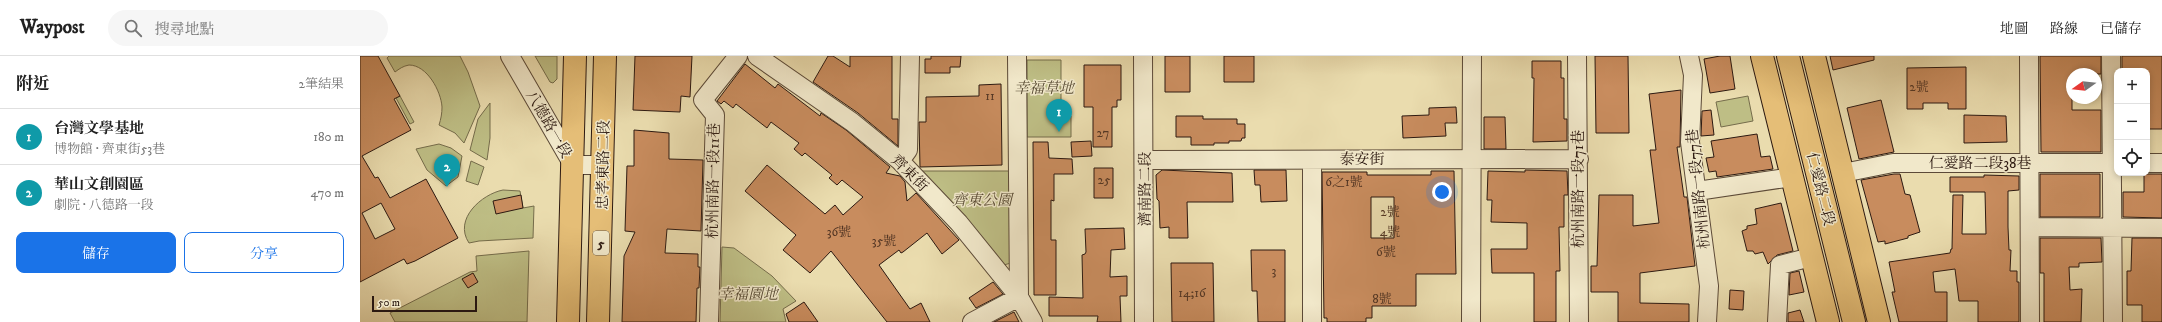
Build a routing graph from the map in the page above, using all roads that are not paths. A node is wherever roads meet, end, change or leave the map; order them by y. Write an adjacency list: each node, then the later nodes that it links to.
1 (510, 56): 26 (street, 八德路一段)
2 (575, 56): 26 (main road, 忠孝東路二段 / 5)
3 (605, 56): 27 (main road, 忠孝東路二段 / 5)
4 (738, 56): 38 (street, 杭州南路一段11巷)
5 (757, 56): 21 (street, 齊東街)
6 (910, 56): 21 (street)
7 (1017, 56): 35 (street)
8 (1143, 56): 18 (street, 濟南路二段)
9 (1472, 56): 20 (street)
10 (1577, 56): 17 (street, 杭州南路一段71巷)
11 (1689, 56): 30 (street, 杭州南路一段77巷)
12 (1762, 56): 29 (main road, 仁愛路二段)
13 (1788, 56): 48 (main road, 仁愛路二段)
14 (1814, 56): 28 (main road, 仁愛路二段)
15 (2029, 56): 22 (street)
16 (2111, 56): 23 (street)
17 (1579, 159): 20 (street, 泰安街); 44 (street, 杭州南路一段71巷)
18 (1145, 160): 19 (street, 泰安街); 41 (street, 濟南路二段)
19 (1312, 160): 20 (street, 泰安街); 42 (street)
20 (1471, 160): 43 (street)
21 (900, 161): 35 (street, 齊東街)
22 (2030, 163): 23 (street, 仁愛路二段38巷); 28 (street, 仁愛路二段38巷); 31 (street)
23 (2114, 163): 32 (street)
24 (2150, 163): 25 (street)
25 (2162, 163)
26 (573, 165): 27 (street, 八德路一段); 36 (main road, 忠孝東路二段 / 5)
27 (603, 165): 37 (main road, 忠孝東路二段 / 5)
28 (1843, 173): 49 (main road, 仁愛路二段)
29 (1792, 177): 30 (street); 34 (main road, 仁愛路二段)
30 (1697, 191): 45 (street, 杭州南路一段77巷)
31 (2030, 227): 32 (street); 50 (street)
32 (2112, 228): 33 (street); 51 (street)
33 (2162, 228)
34 (1811, 257): 46 (street); 47 (main road, 仁愛路二段)
35 (1019, 297): 39 (street); 40 (street, 齊東街)
36 (568, 322)
37 (598, 322)
38 (709, 322)
39 (972, 322)
40 (1033, 322)
41 (1144, 322)
42 (1312, 322)
43 (1471, 322)
44 (1579, 322)
45 (1707, 322)
46 (1777, 322)
47 (1828, 322)
48 (1854, 322)
49 (1879, 322)
50 (2030, 322)
51 (2113, 322)

